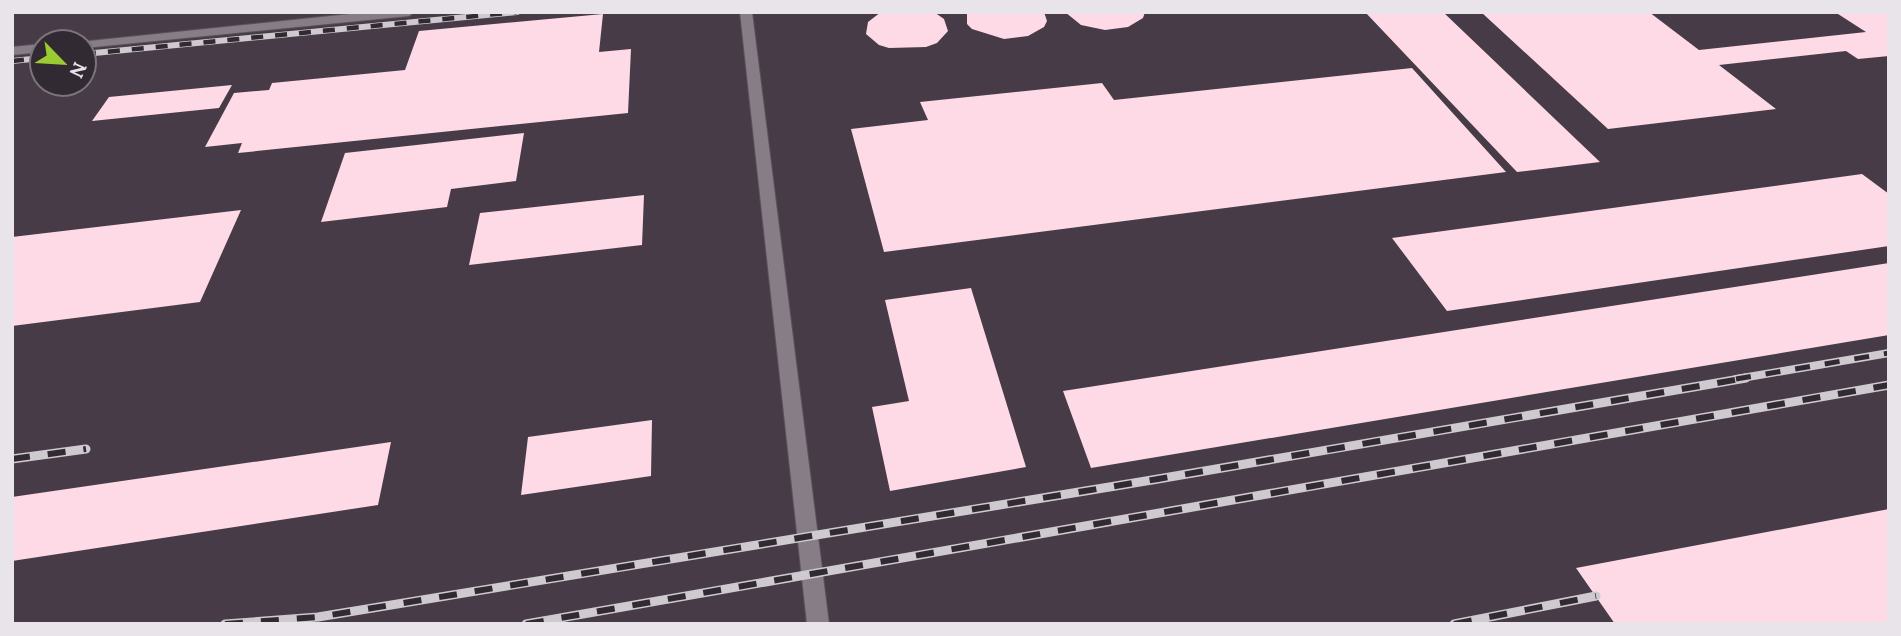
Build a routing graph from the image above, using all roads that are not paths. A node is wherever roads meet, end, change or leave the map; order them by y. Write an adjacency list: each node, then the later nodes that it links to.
1 (409, 12): 3 (street)
2 (746, 12): 4 (street)
3 (98, 43)
4 (818, 624)

